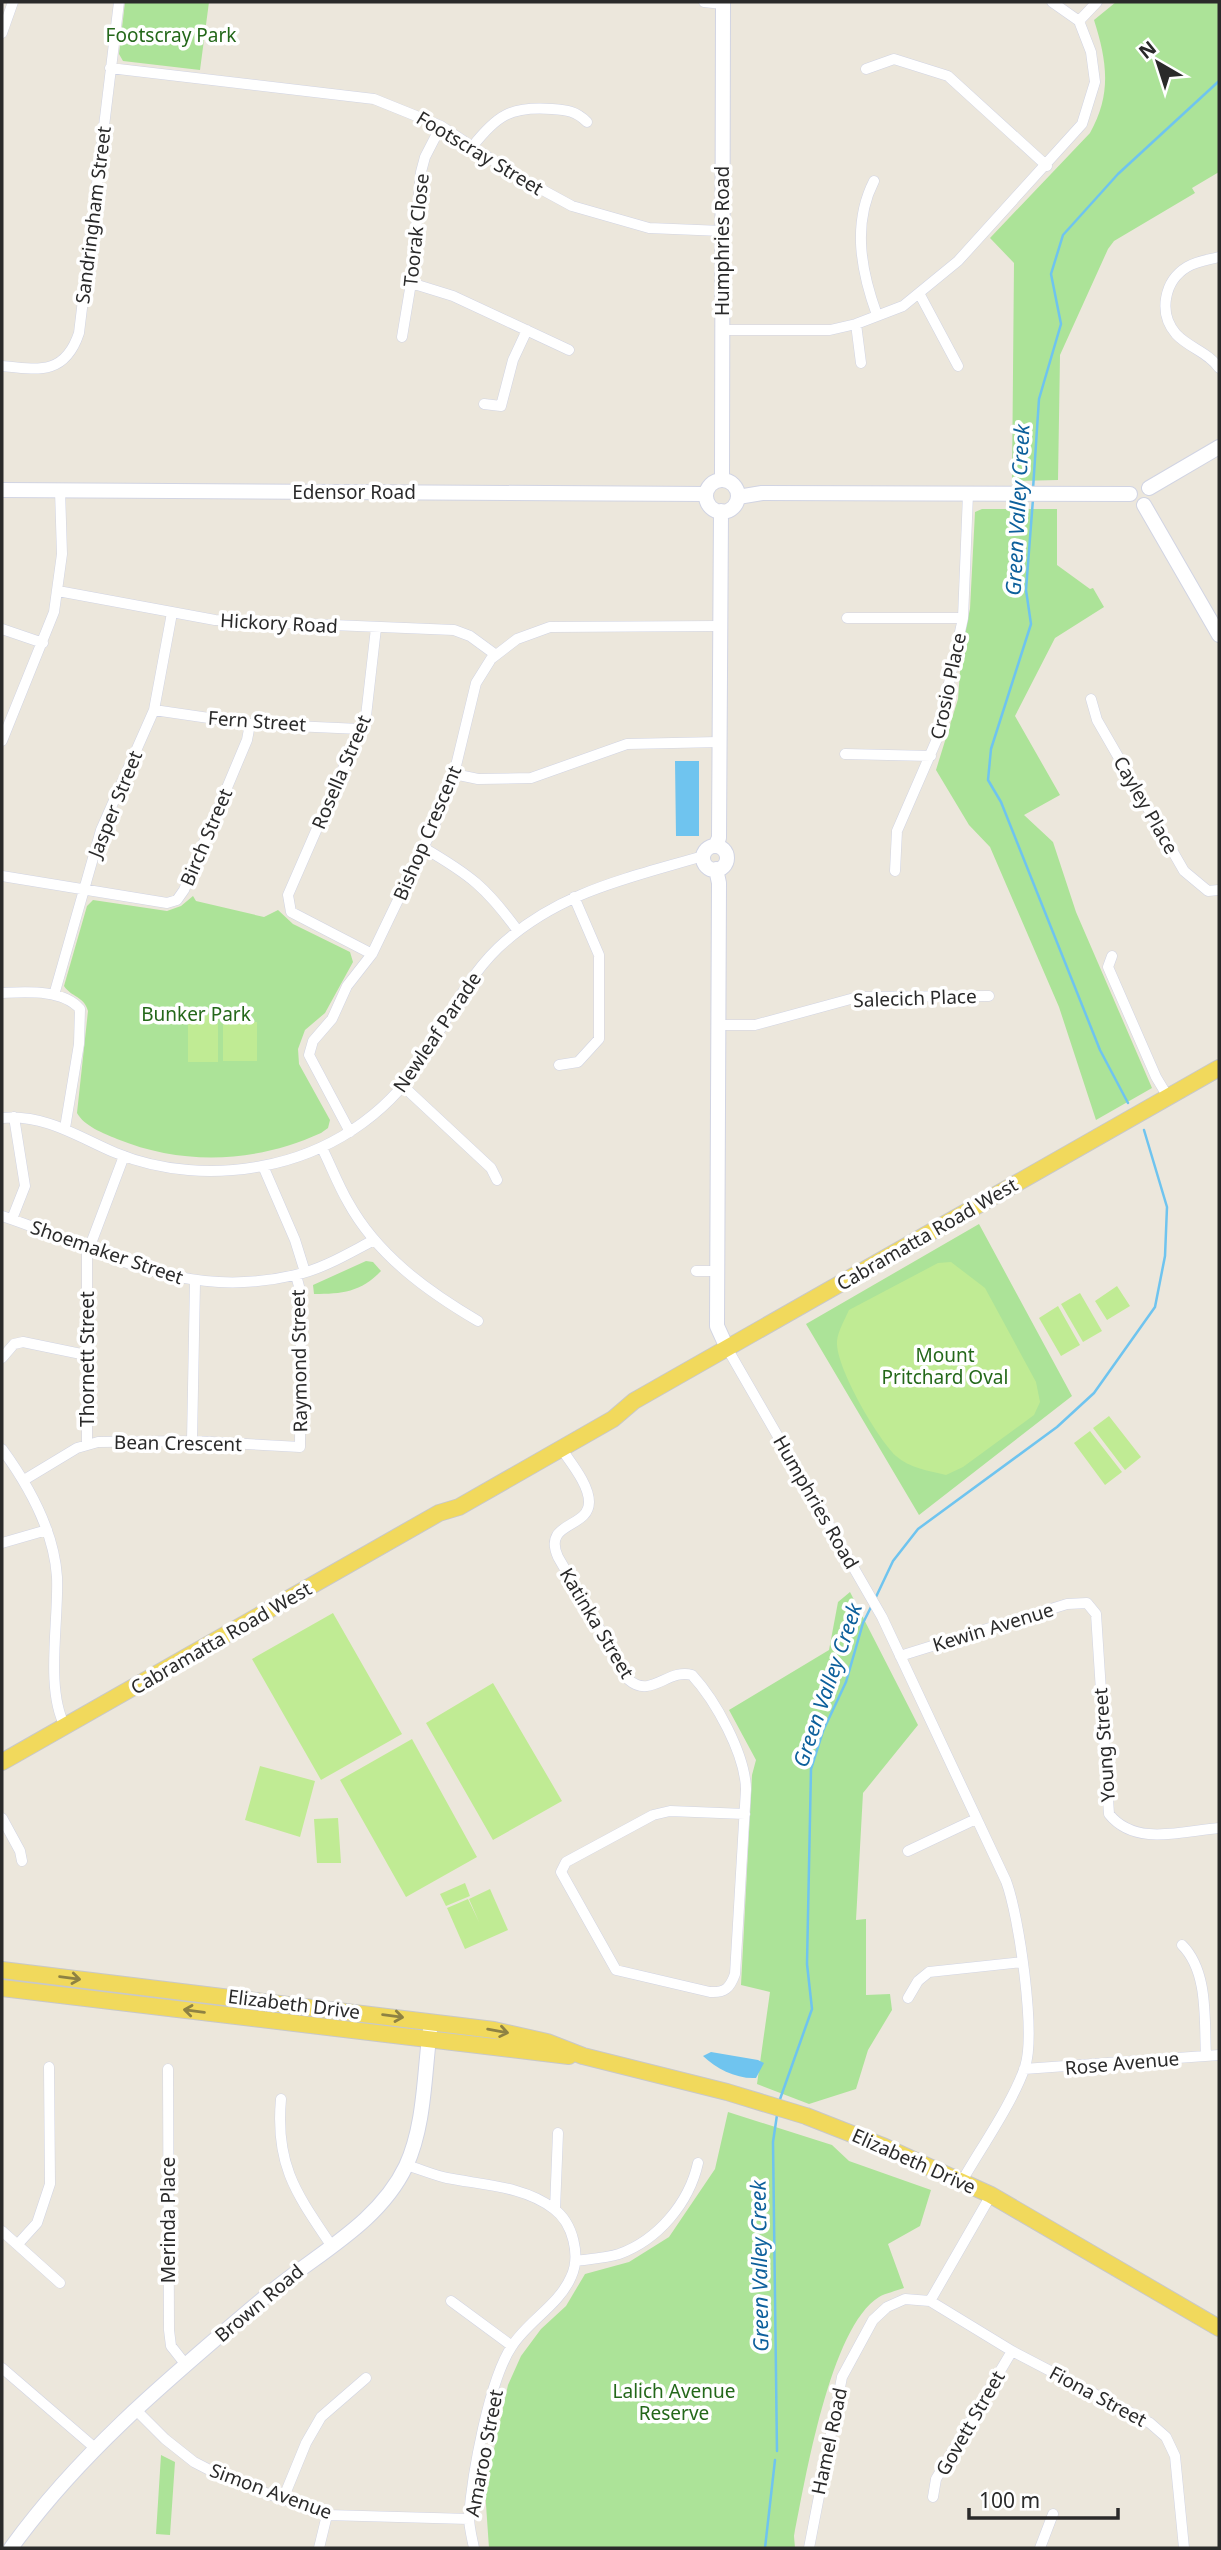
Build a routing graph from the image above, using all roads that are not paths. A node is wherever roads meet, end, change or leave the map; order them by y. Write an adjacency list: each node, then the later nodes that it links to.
1 (13, 2): 8 (street)
2 (119, 2): 9 (street, Sandringham Street)
3 (704, 2): 6 (street)
4 (1052, 2): 7 (street)
5 (1097, 2): 7 (street)
6 (723, 3): 16 (main road, Humphries Road)
7 (1079, 21): 14 (street)
8 (2, 33)
9 (110, 68): 12 (street, Footscray Street); 27 (street, Sandringham Street)
10 (866, 69): 14 (street)
11 (587, 122): 13 (street)
12 (441, 125): 13 (street, Footscray Street); 18 (street, Toorak Close)
13 (472, 147): 16 (street, Footscray Street)
14 (1047, 166): 19 (street)
15 (874, 181): 20 (street)
16 (722, 231): 23 (main road, Humphries Road)
17 (1219, 257): 29 (street)
18 (411, 283): 22 (street); 24 (street, Toorak Close)
19 (919, 293): 20 (street); 28 (street)
20 (877, 315): 21 (street)
21 (856, 324): 23 (street); 26 (street)
22 (527, 330): 25 (street); 30 (street)
23 (722, 330): 32 (main road, Humphries Road)
24 (402, 337)
25 (569, 351)
26 (861, 363)
27 (2, 366)
28 (958, 366)
29 (1219, 368)
30 (484, 404)
31 (1219, 447): 33 (main road)
32 (722, 480): 36 (main road); 39 (main road)
33 (1149, 488): 38 (main road); 40 (main road)
34 (2, 490): 35 (main road, Edensor Road)
35 (60, 490): 36 (main road, Edensor Road); 42 (street)
36 (706, 494): 41 (main road)
37 (968, 494): 38 (main road); 39 (main road); 45 (street, Crosio Place)
38 (1130, 494): 40 (main road)
39 (738, 497): 41 (main road)
40 (1144, 505): 49 (main road)
41 (721, 511): 46 (main road)
42 (58, 591): 43 (street, Hickory Road); 50 (street)
43 (173, 613): 47 (street, Hickory Road); 53 (street, Jasper Street)
44 (847, 618): 45 (street)
45 (963, 618): 59 (street, Crosio Place)
46 (720, 626): 51 (street, Bishop Crescent); 57 (main road)
47 (376, 628): 51 (street, Hickory Road); 55 (street, Rosella Street)
48 (2, 629): 50 (street)
49 (1219, 635)
50 (43, 643): 56 (street)
51 (496, 655): 60 (street, Bishop Crescent)
52 (1091, 699): 68 (street, Cayley Place)
53 (154, 709): 54 (street, Fern Street); 67 (street, Jasper Street)
54 (250, 724): 55 (street, Fern Street); 67 (street, Birch Street)
55 (360, 729): 71 (street, Rosella Street)
56 (2, 741)
57 (719, 742): 60 (street); 61 (main road)
58 (845, 754): 59 (street)
59 (931, 756): 65 (street, Crosio Place)
60 (454, 774): 62 (street, Bishop Crescent)
61 (715, 846): 63 (main road); 64 (main road)
62 (424, 848): 70 (street); 71 (street, Bishop Crescent)
63 (703, 856): 64 (main road); 69 (street, Newleaf Parade)
64 (716, 869): 76 (main road, Humphries Road)
65 (895, 871)
66 (2, 876): 67 (street, Birch Street)
67 (84, 890): 74 (street, Jasper Street)
68 (1219, 890)
69 (575, 897): 70 (street, Newleaf Parade); 77 (street)
70 (518, 931): 79 (street, Newleaf Parade)
71 (372, 954): 84 (street, Bishop Crescent)
72 (1112, 956): 80 (street)
73 (2, 993): 74 (street)
74 (54, 995): 83 (street)
75 (989, 996): 76 (street, Salecich Place)
76 (719, 1025): 93 (main road, Humphries Road)
77 (559, 1065)
78 (1219, 1068): 80 (main road, Cabramatta Road West)
79 (402, 1086): 84 (street, Newleaf Parade); 88 (street)
80 (1168, 1097): 97 (main road, Cabramatta Road West)
81 (14, 1117): 82 (street, Newleaf Parade); 83 (street, Newleaf Parade); 89 (street)
82 (2, 1118)
83 (65, 1128): 86 (street, Newleaf Parade)
84 (350, 1132): 85 (street, Newleaf Parade)
85 (322, 1148): 87 (street, Newleaf Parade); 90 (street)
86 (124, 1156): 87 (street, Newleaf Parade); 91 (street, Thornett Street)
87 (262, 1166): 94 (street, Raymond Street)
88 (497, 1180)
89 (7, 1218): 91 (street, Shoemaker Street)
90 (373, 1240): 94 (street, Shoemaker Street); 96 (street)
91 (89, 1249): 95 (street, Shoemaker Street); 98 (street, Thornett Street)
92 (696, 1271): 93 (street)
93 (717, 1271): 97 (main road, Humphries Road)
94 (301, 1274): 95 (street, Shoemaker Street); 103 (street, Raymond Street)
95 (194, 1282): 101 (street)
96 (478, 1321)
97 (727, 1348): 100 (main road, Cabramatta Road West); 111 (street, Humphries Road)
98 (86, 1355): 99 (street); 102 (street, Thornett Street)
99 (2, 1358)
100 (634, 1401): 104 (main road, Cabramatta Road West); 107 (main road, Cabramatta Road West)
101 (192, 1441): 102 (street, Bean Crescent); 103 (street, Bean Crescent)
102 (87, 1444): 106 (street, Bean Crescent)
103 (300, 1447)
104 (561, 1448): 107 (main road, Cabramatta Road West); 114 (street, Katinka Street)
105 (2, 1449): 106 (street)
106 (24, 1480): 108 (street)
107 (439, 1513): 112 (main road, Cabramatta Road West)
108 (47, 1530): 109 (street); 112 (street)
109 (2, 1543)
110 (1087, 1603): 111 (street, Kewin Avenue); 117 (street, Young Street)
111 (900, 1656): 116 (street, Humphries Road)
112 (65, 1726): 113 (main road, Cabramatta Road West)
113 (2, 1762)
114 (745, 1814): 114 (street, Katinka Street)
115 (2, 1818): 119 (street)
116 (976, 1819): 118 (street); 121 (street, Humphries Road)
117 (1219, 1828)
118 (908, 1851)
119 (22, 1861)
120 (1182, 1945): 129 (street)
121 (1022, 1962): 124 (street); 132 (street, Humphries Road)
122 (2, 1970): 125 (main road, Elizabeth Drive, one-way to 125)
123 (2, 1988): 126 (main road, Elizabeth Drive, one-way to 123)
124 (908, 1998)
125 (431, 2021): 126 (main road, Brown Road); 128 (main road, Elizabeth Drive, one-way to 128)
126 (429, 2039): 128 (main road, Elizabeth Drive); 136 (main road, Brown Road)
127 (1219, 2055): 129 (street, Rose Avenue)
128 (583, 2056): 137 (main road, Elizabeth Drive)
129 (1206, 2056): 132 (street, Rose Avenue)
130 (49, 2067): 141 (street)
131 (167, 2069): 150 (street, Merinda Place)
132 (1024, 2069): 137 (street, Humphries Road)
133 (281, 2099): 142 (street)
134 (558, 2133): 139 (street)
135 (698, 2163): 143 (street)
136 (406, 2165): 139 (street); 142 (main road, Brown Road)
137 (962, 2181): 138 (main road, Elizabeth Drive)
138 (991, 2195): 146 (street); 147 (main road, Elizabeth Drive)
139 (555, 2209): 143 (street)
140 (2, 2231): 141 (street)
141 (18, 2244): 144 (street)
142 (331, 2245): 150 (main road, Brown Road)
143 (576, 2261): 148 (street, Amaroo Street)
144 (60, 2283)
145 (451, 2301): 148 (street)
146 (930, 2301): 149 (street, Fiona Street); 163 (street, Hamel Road)
147 (1219, 2328)
148 (512, 2346): 159 (street, Amaroo Street)
149 (1012, 2351): 155 (street, Govett Street); 165 (street, Fiona Street)
150 (186, 2365): 153 (main road, Brown Road)
151 (3, 2372): 154 (street)
152 (366, 2378): 156 (street)
153 (135, 2409): 154 (main road, Brown Road); 156 (street, Simon Avenue)
154 (94, 2448): 160 (main road, Brown Road)
155 (933, 2497)
156 (282, 2499): 158 (street, Simon Avenue)
157 (1053, 2514): 164 (street)
158 (327, 2515): 159 (street, Simon Avenue); 161 (street)
159 (469, 2519): 162 (street, Amaroo Street)
160 (11, 2548)
161 (319, 2548)
162 (474, 2548)
163 (809, 2548)
164 (1041, 2548)
165 (1184, 2548)

